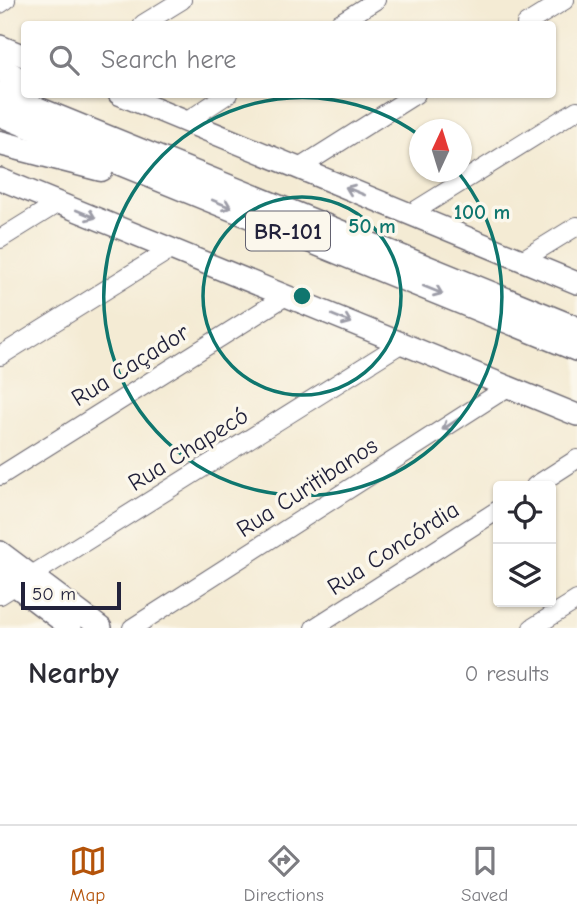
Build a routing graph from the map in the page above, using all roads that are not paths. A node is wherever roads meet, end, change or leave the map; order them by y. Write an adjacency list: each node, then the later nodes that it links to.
1 (6, 0): 5 (street)
2 (182, 0): 6 (street)
3 (376, 0): 7 (street)
4 (565, 0): 8 (street)
5 (0, 4)
6 (148, 21)
7 (343, 21)
8 (531, 21)
9 (0, 46): 10 (main road)
10 (21, 55)
11 (0, 68): 12 (highway)
12 (21, 81)
13 (0, 93): 23 (highway, BR-101)
14 (50, 98): 23 (highway)
15 (129, 98): 20 (main road)
16 (222, 98): 20 (street)
17 (410, 98): 22 (street)
18 (577, 110): 26 (street)
19 (0, 114): 23 (highway, BR-101)
20 (186, 122): 22 (main road)
21 (0, 144): 23 (highway)
22 (299, 169): 26 (main road, one-way to 22)
23 (176, 176): 33 (highway, BR-101); 35 (highway, BR-101, one-way to 35)
24 (0, 179): 25 (main road)
25 (58, 203): 28 (street); 29 (main road, one-way to 29)
26 (410, 214): 30 (main road)
27 (577, 226): 30 (street)
28 (0, 239)
29 (171, 249): 32 (main road); 36 (street)
30 (522, 260): 31 (main road)
31 (577, 283)
32 (286, 296): 34 (main road, one-way to 34); 40 (street, Rua Caçador)
33 (577, 329)
34 (402, 343): 37 (main road); 44 (street, Rua Chapecó)
35 (577, 349)
36 (0, 356)
37 (508, 387): 38 (main road); 48 (street, Rua Curitibanos, one-way to 48)
38 (577, 415)
39 (577, 459): 41 (street)
40 (0, 476)
41 (543, 481)
42 (493, 513): 49 (street, Rua Concórdia)
43 (0, 552): 44 (main road)
44 (12, 583): 46 (main road); 47 (main road)
45 (577, 600): 50 (street)
46 (71, 628)
47 (101, 628)
48 (132, 628)
49 (314, 628)
50 (533, 628)

